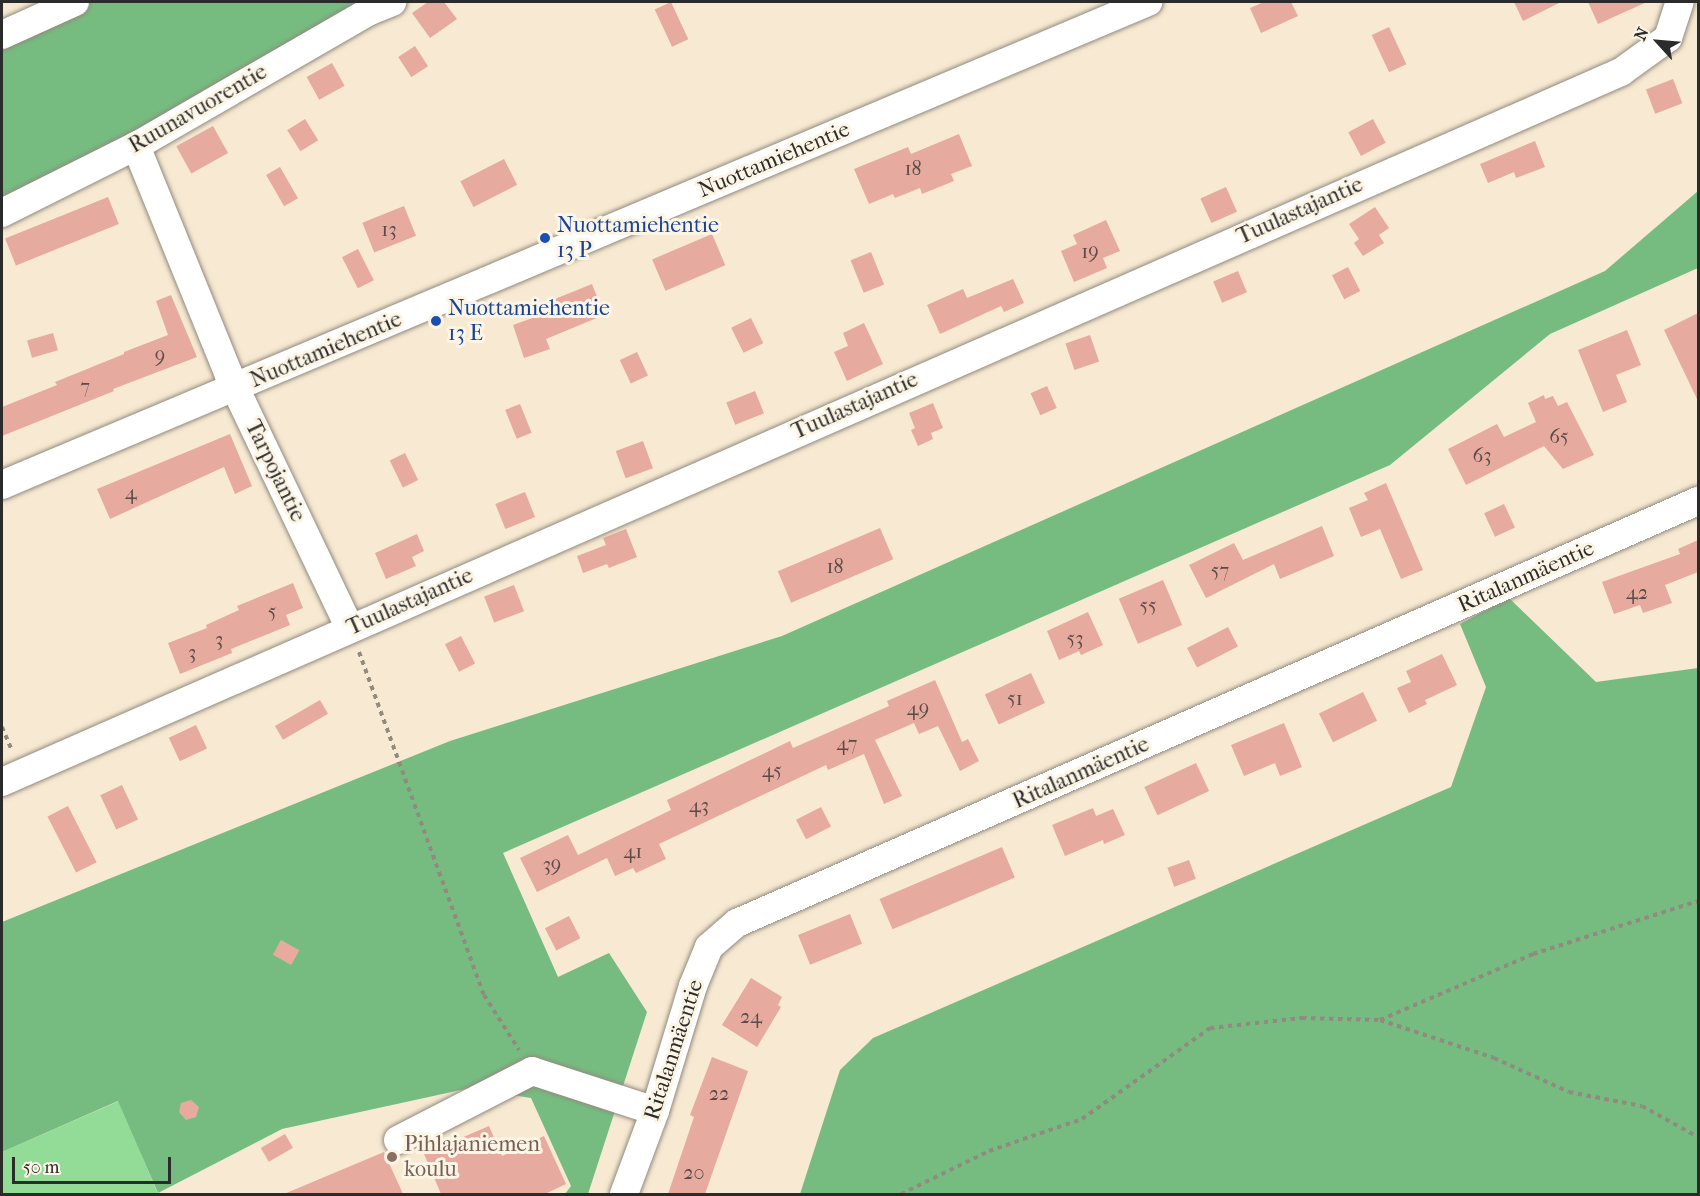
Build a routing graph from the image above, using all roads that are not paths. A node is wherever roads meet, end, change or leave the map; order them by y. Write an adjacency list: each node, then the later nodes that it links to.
1 (75, 2): 5 (street)
2 (392, 2): 6 (street, Ruunavuorentie)
3 (1148, 2): 8 (street, Nuottamiehentie)
4 (1680, 2): 11 (street, Tuulastajantie)
5 (2, 35)
6 (136, 146): 7 (street, Ruunavuorentie); 8 (street, Tarpojantie)
7 (2, 213)
8 (235, 388): 9 (street, Nuottamiehentie); 11 (street, Tarpojantie)
9 (2, 485)
10 (1698, 501): 13 (street, Ritalanmäentie)
11 (350, 629): 12 (street, Tuulastajantie)
12 (2, 782)
13 (655, 1111): 14 (street); 15 (street, Ritalanmäentie)
14 (399, 1140)
15 (624, 1194)

